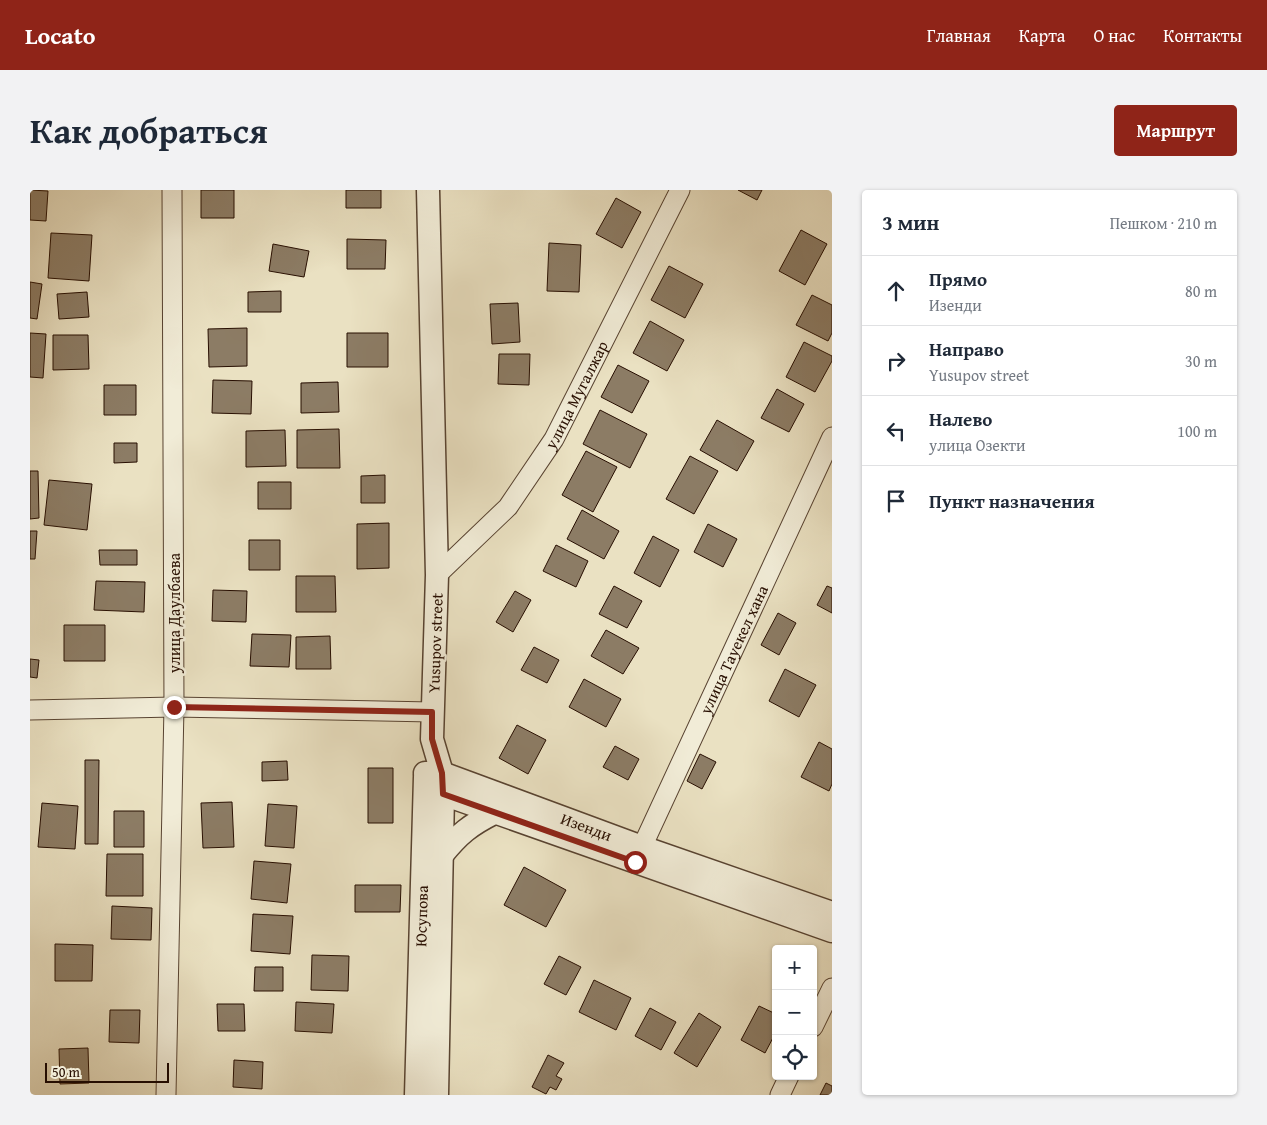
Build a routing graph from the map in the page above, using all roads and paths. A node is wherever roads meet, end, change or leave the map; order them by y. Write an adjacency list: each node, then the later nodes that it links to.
1 (172, 190): 6 (street, улица Даулбаева)
2 (428, 190): 5 (street, Yusupov street)
3 (680, 190): 5 (street, улица Мугалжар)
4 (832, 437): 12 (street, улица Тауекел хана)
5 (437, 575): 8 (street, Yusupov street)
6 (174, 707): 7 (street); 8 (street); 19 (street, улица Даулбаева)
7 (30, 710)
8 (432, 712): 9 (street, Yusupov street)
9 (432, 739): 10 (street, Юсупова)
10 (434, 783): 11 (street, Изенди); 12 (street, Изенди); 13 (street); 20 (street, Юсупова)
11 (494, 813): 12 (street, Изенди); 13 (street)
12 (638, 854): 14 (street, Изенди); 15 (street, Изенди)
13 (442, 855): 21 (street)
14 (832, 913)
15 (832, 931)
16 (832, 988): 17 (street)
17 (817, 1019)
18 (787, 1080): 22 (street)
19 (166, 1095)
20 (416, 1095)
21 (437, 1095)
22 (780, 1095)

